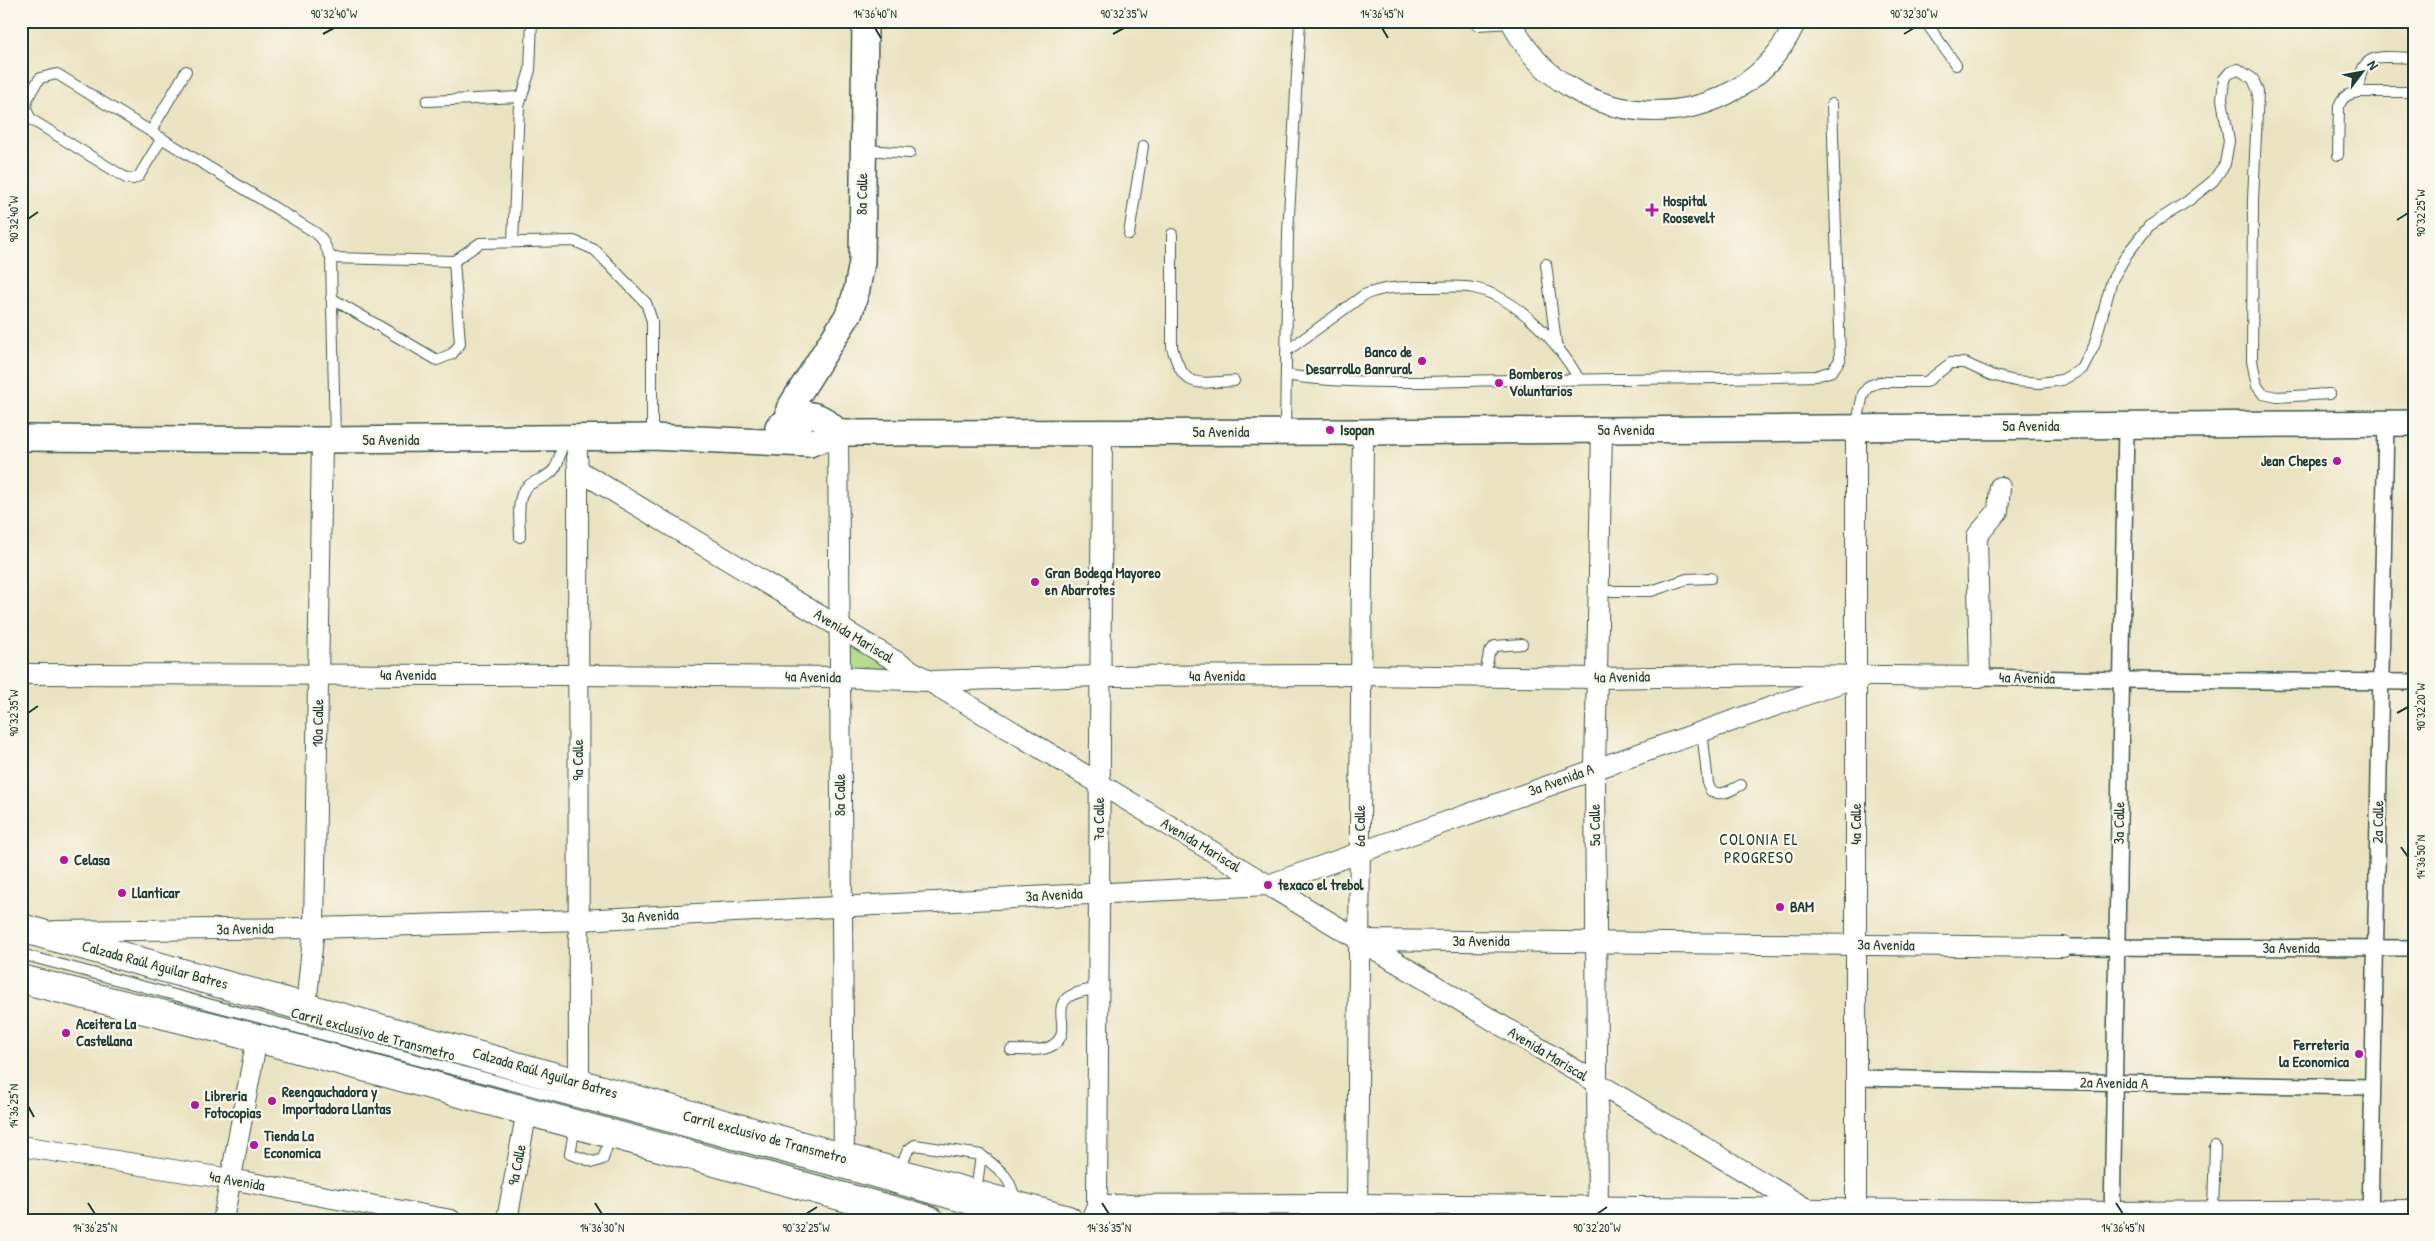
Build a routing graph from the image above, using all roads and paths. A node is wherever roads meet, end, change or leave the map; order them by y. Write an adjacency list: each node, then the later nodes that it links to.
1 (532, 21): 13 (lane)
2 (865, 21): 19 (street, 8a Calle)
3 (1300, 21): 30 (lane)
4 (1796, 21): 6 (street)
5 (1925, 21): 9 (lane)
6 (1512, 22): 7 (lane)
7 (1477, 25)
8 (2414, 58): 11 (lane)
9 (1956, 65)
10 (186, 71): 16 (lane)
11 (2359, 92): 12 (lane); 21 (lane)
12 (2414, 92)
13 (520, 97): 14 (lane); 24 (lane)
14 (427, 101)
15 (1832, 104): 33 (lane)
16 (151, 131): 17 (lane); 17 (lane)
17 (162, 138): 25 (lane)
18 (1143, 146): 22 (lane)
19 (863, 150): 20 (lane); 31 (street, 8a Calle)
20 (910, 152)
21 (2338, 155)
22 (1128, 234)
23 (1172, 234): 34 (lane)
24 (513, 242): 26 (lane); 46 (lane)
25 (331, 258): 26 (lane); 28 (lane)
26 (454, 261): 28 (lane)
27 (1546, 264): 29 (lane)
28 (331, 298): 49 (lane)
29 (1556, 343): 30 (lane); 33 (lane)
30 (1288, 350): 32 (lane)
31 (823, 359): 36 (street, 8a Calle); 39 (street, 8a Calle)
32 (1286, 375): 33 (lane); 44 (lane)
33 (1579, 379)
34 (1234, 381)
35 (2330, 394): 41 (lane)
36 (790, 419): 39 (street, 5a Avenida); 50 (street); 51 (street)
37 (2386, 423): 38 (street, 5a Avenida); 40 (street, 5a Avenida); 71 (street, 2a Calle)
38 (2414, 423)
39 (830, 426): 43 (street, 5a Avenida); 51 (street, 5a Avenida); 57 (street, 8a Calle)
40 (2126, 426): 41 (street, 5a Avenida); 69 (street, 3a Calle)
41 (1856, 428): 42 (street, 5a Avenida); 66 (street, 4a Calle)
42 (1602, 430): 45 (street, 5a Avenida); 56 (street, 5a Calle)
43 (1102, 432): 44 (street, 5a Avenida); 63 (street, 7a Calle)
44 (1285, 432): 45 (street, 5a Avenida)
45 (1364, 432): 62 (street, 6a Calle)
46 (652, 437): 48 (street, 5a Avenida); 50 (street, 5a Avenida)
47 (21, 438): 49 (street, 5a Avenida)
48 (569, 439): 49 (street, 5a Avenida); 52 (street, 9a Calle); 54 (lane)
49 (328, 440): 60 (street, 10a Calle)
50 (760, 441): 51 (street, 5a Avenida)
51 (809, 444)
52 (578, 470): 57 (street, Avenida Mariscal); 61 (street, 9a Calle)
53 (2000, 487): 67 (street)
54 (520, 536)
55 (1711, 578): 56 (lane)
56 (1599, 591): 68 (street, 5a Calle)
57 (839, 627): 65 (street, 8a Calle); 70 (street, Avenida Mariscal)
58 (1522, 644): 64 (lane)
59 (21, 674): 60 (street, 4a Avenida)
60 (319, 675): 61 (street, 4a Avenida); 82 (street, 10a Calle)
61 (578, 675): 65 (street, 4a Avenida); 81 (street, 9a Calle)
62 (1361, 675): 63 (street, 4a Avenida); 64 (street, 4a Avenida); 77 (street, 6a Calle)
63 (1100, 676): 70 (street, 4a Avenida); 76 (street, 7a Calle)
64 (1485, 676): 68 (street, 4a Avenida)
65 (839, 677): 70 (street, 4a Avenida); 80 (street, 8a Calle)
66 (1856, 677): 67 (street, 4a Avenida); 68 (street, 4a Avenida); 73 (street, 3a Avenida A); 86 (street, 4a Calle)
67 (1980, 677): 69 (street, 4a Avenida)
68 (1597, 678): 74 (street, 5a Calle)
69 (2122, 680): 71 (street, 4a Avenida); 88 (street, 3a Calle)
70 (928, 681): 76 (street, Avenida Mariscal)
71 (2381, 681): 72 (street, 4a Avenida); 89 (street, 2a Calle)
72 (2414, 682)
73 (1702, 731): 74 (street, 3a Avenida A); 75 (lane)
74 (1595, 768): 77 (street, 3a Avenida A); 85 (street, 5a Calle)
75 (1741, 784)
76 (1100, 785): 78 (street, Avenida Mariscal); 79 (street, 7a Calle)
77 (1360, 852): 78 (street, 3a Avenida A); 84 (street, 6a Calle)
78 (1268, 885): 79 (street, 3a Avenida); 84 (street, Avenida Mariscal)
79 (1099, 893): 80 (street, 3a Avenida); 92 (street, 7a Calle)
80 (841, 906): 81 (street, 3a Avenida); 105 (street, 8a Calle)
81 (579, 920): 82 (street, 3a Avenida); 97 (street, 9a Calle)
82 (314, 928): 83 (street, 3a Avenida); 93 (street, 10a Calle)
83 (25, 938): 93 (highway, Calzada Raúl Aguilar Batres); 112 (lane, Carril exclusivo de Transmetro)
84 (1359, 940): 85 (street, 3a Avenida); 98 (street, Avenida Mariscal); 114 (street, 6a Calle)
85 (1597, 941): 86 (street, 3a Avenida); 98 (street, 5a Calle)
86 (1856, 945): 87 (street, 3a Avenida); 96 (street, 4a Calle)
87 (2063, 947): 88 (street, 3a Avenida)
88 (2117, 947): 89 (street, 3a Avenida); 99 (street, 3a Calle)
89 (2375, 948): 90 (street, 3a Avenida); 100 (street, 2a Calle)
90 (2414, 948)
91 (21, 979): 94 (highway)
92 (1098, 989): 95 (lane); 113 (street, 7a Calle)
93 (306, 1006): 97 (highway, Calzada Raúl Aguilar Batres)
94 (257, 1038): 101 (highway); 107 (street)
95 (1011, 1050)
96 (1856, 1078): 99 (street, 2a Avenida A); 116 (street, 4a Calle)
97 (579, 1082): 105 (highway, Calzada Raúl Aguilar Batres)
98 (1596, 1082): 109 (street, Avenida Mariscal); 115 (street, 5a Calle)
99 (2114, 1083): 100 (street, 2a Avenida A); 118 (street, 3a Calle)
100 (2372, 1087): 117 (street, 2a Calle)
101 (528, 1110): 119 (highway); 122 (street, 9a Calle)
102 (21, 1146): 107 (street, 4a Avenida)
103 (2214, 1146): 111 (lane)
104 (981, 1155): 106 (lane); 108 (lane); 112 (lane)
105 (844, 1157): 106 (highway, Calzada Raúl Aguilar Batres)
106 (898, 1172): 108 (highway, Calzada Raúl Aguilar Batres)
107 (230, 1179): 120 (street); 121 (street, 4a Avenida)
108 (976, 1193): 112 (highway, Calzada Raúl Aguilar Batres)
109 (1804, 1207): 115 (street); 116 (street); 124 (street, Avenida Mariscal)
110 (2414, 1210): 117 (street)
111 (2213, 1211): 117 (street); 118 (street)
112 (1012, 1212): 123 (highway, Calzada Raúl Aguilar Batres)
113 (1094, 1212): 114 (street)
114 (1357, 1212): 115 (street)
115 (1598, 1213)
116 (1856, 1214): 118 (street)
117 (2370, 1214)
118 (2112, 1216)
119 (923, 1219)
120 (223, 1220)
121 (451, 1220)
122 (506, 1220)
123 (1068, 1220)
124 (1825, 1220)

